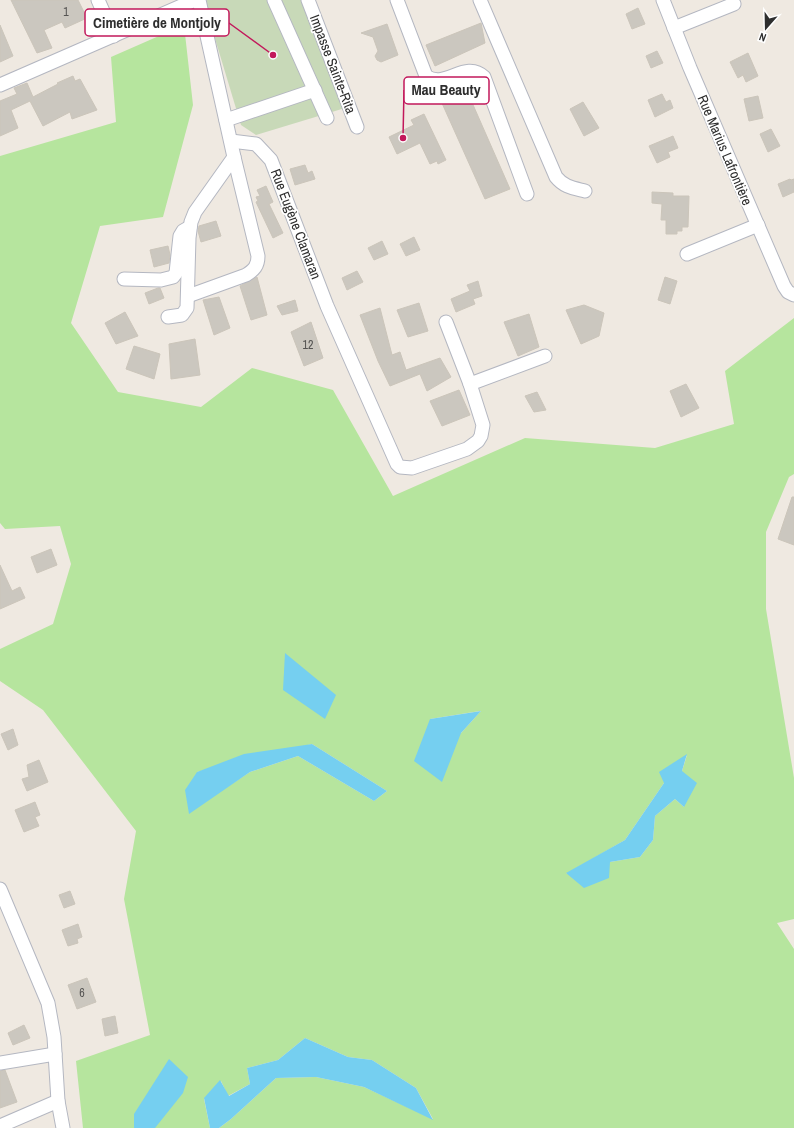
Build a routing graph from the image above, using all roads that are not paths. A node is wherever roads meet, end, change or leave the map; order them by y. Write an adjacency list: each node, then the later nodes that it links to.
1 (98, 0): 10 (street)
2 (274, 0): 12 (street)
3 (308, 0): 15 (street, Impasse Sainte-Rita)
4 (397, 0): 19 (street)
5 (480, 0): 18 (street)
6 (662, 0): 9 (street, Rue Marius Lafrontière)
7 (194, 1): 10 (street); 14 (street)
8 (734, 4): 9 (street)
9 (674, 28): 20 (street, Rue Marius Lafrontière)
10 (114, 36): 11 (street)
11 (0, 85)
12 (315, 90): 13 (street); 14 (street)
13 (327, 118)
14 (226, 120): 16 (street)
15 (357, 127)
16 (231, 141): 17 (street); 29 (street, Rue Eugène Clamaran)
17 (234, 156): 21 (street); 25 (street)
18 (585, 190)
19 (527, 194)
20 (758, 225): 22 (street); 24 (street, Rue Marius Lafrontière)
21 (190, 227): 23 (street); 25 (street)
22 (687, 254)
23 (124, 279)
24 (794, 295)
25 (188, 296): 26 (street)
26 (168, 317)
27 (446, 322): 29 (street)
28 (545, 356): 29 (street)
29 (470, 384)
30 (0, 889): 31 (street)
31 (55, 1054): 32 (street); 33 (street)
32 (0, 1063)
33 (58, 1101): 34 (street); 35 (street)
34 (0, 1126)
35 (63, 1128)

